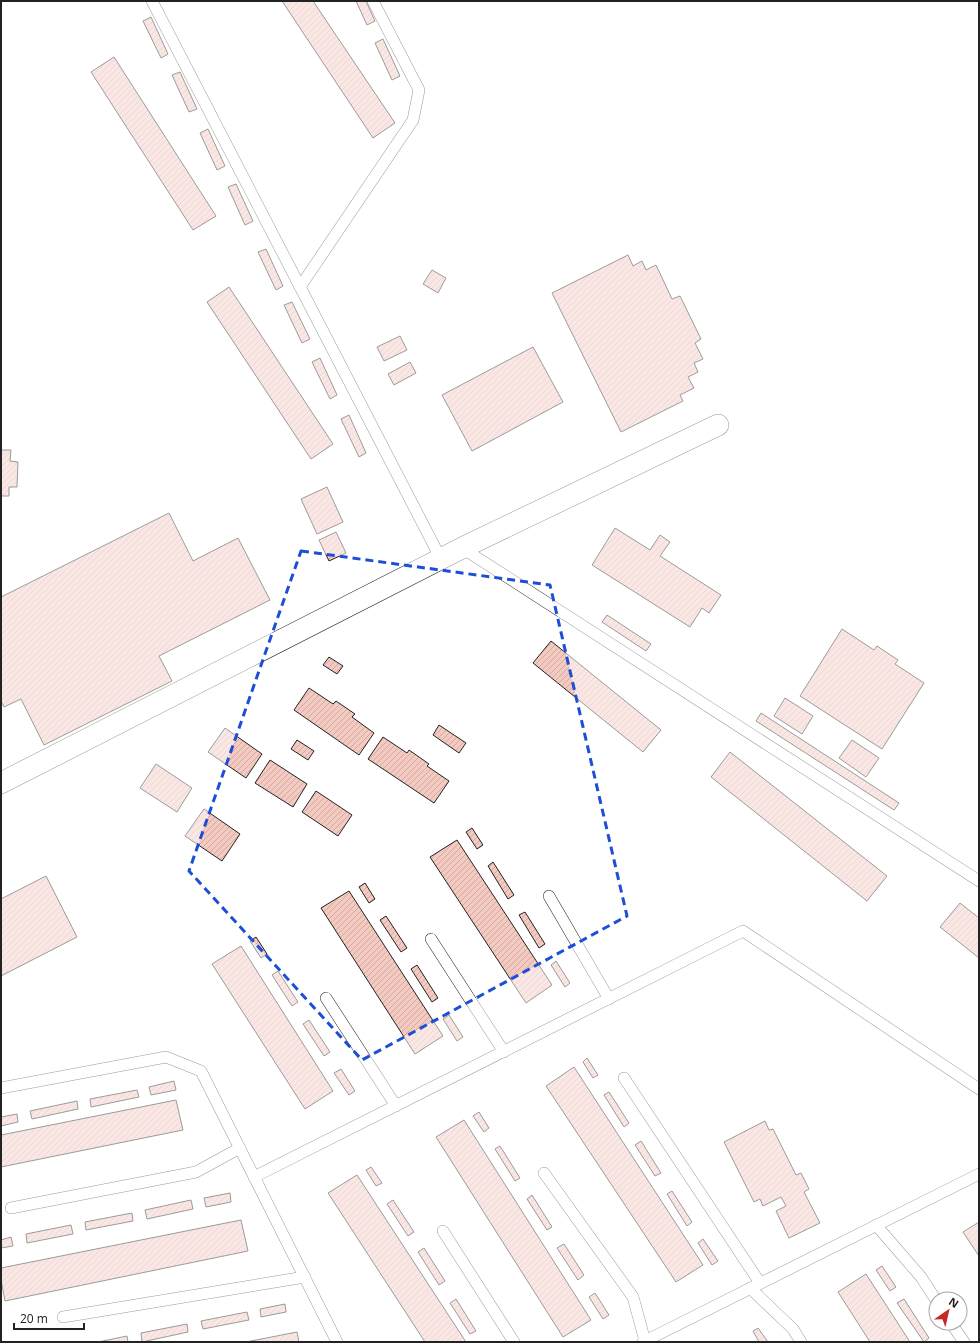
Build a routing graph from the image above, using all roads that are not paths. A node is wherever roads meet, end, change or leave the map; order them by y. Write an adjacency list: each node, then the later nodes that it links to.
1 (152, 1): 3 (lane)
2 (373, 1): 3 (lane)
3 (300, 287): 6 (lane)
4 (718, 425): 5 (street)
5 (462, 548): 6 (street); 8 (lane)
6 (442, 559): 7 (street)
7 (1, 783)
8 (979, 881)
9 (549, 896): 12 (lane)
10 (431, 939): 13 (lane)
11 (326, 998): 17 (lane)
12 (609, 998): 13 (lane); 16 (lane)
13 (504, 1052): 17 (lane)
14 (624, 1078): 26 (lane)
15 (1, 1088): 18 (lane)
16 (979, 1089)
17 (396, 1106): 21 (lane)
18 (240, 1148): 21 (lane); 22 (lane)
19 (544, 1173): 30 (lane)
20 (979, 1174): 23 (lane)
21 (254, 1177): 25 (lane)
22 (11, 1208)
23 (876, 1225): 26 (lane); 27 (lane)
24 (443, 1231): 32 (lane)
25 (305, 1277): 28 (lane); 31 (lane)
26 (755, 1286): 30 (lane); 33 (lane)
27 (930, 1291)
28 (63, 1317)
29 (956, 1331): 34 (lane)
30 (644, 1341)
31 (338, 1342)
32 (514, 1342)
33 (802, 1342)
34 (964, 1342)

